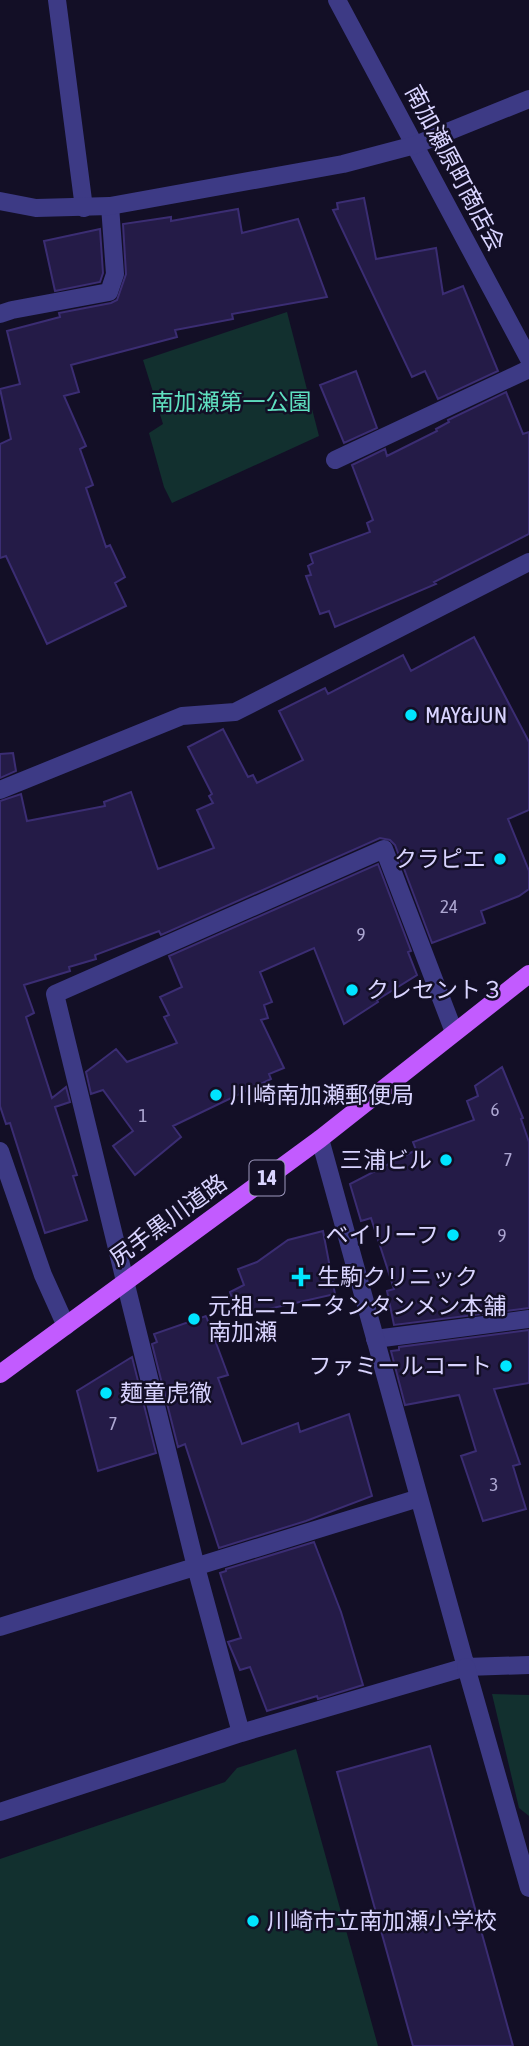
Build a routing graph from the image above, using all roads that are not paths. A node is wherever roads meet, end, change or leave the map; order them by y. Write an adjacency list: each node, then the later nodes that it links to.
1 (57, 0): 7 (street)
2 (337, 0): 4 (street, 南加瀬原町商店会)
3 (529, 99): 4 (street)
4 (415, 145): 6 (street); 9 (street, 南加瀬原町商店会)
5 (0, 201): 7 (street)
6 (110, 206): 7 (street); 8 (street)
7 (84, 208)
8 (0, 314)
9 (529, 359)
10 (529, 369): 11 (street)
11 (335, 460)
12 (529, 562): 13 (street)
13 (0, 790)
14 (529, 974): 15 (main road, 尻手黒川道路 / 14)
15 (454, 1031): 16 (main road, 尻手黒川道路 / 14); 18 (street)
16 (320, 1139): 18 (main road, 尻手黒川道路 / 14); 21 (street)
17 (0, 1151): 20 (street)
18 (125, 1281): 20 (main road, 尻手黒川道路 / 14); 24 (street)
19 (529, 1319): 21 (street)
20 (66, 1326): 22 (main road, 尻手黒川道路 / 14)
21 (375, 1339): 23 (street)
22 (0, 1374)
23 (419, 1497): 24 (street); 27 (street)
24 (195, 1567): 25 (street); 28 (street)
25 (0, 1627)
26 (529, 1665): 27 (street)
27 (467, 1667): 28 (street); 30 (street)
28 (241, 1732): 29 (street)
29 (0, 1812)
30 (529, 1888)

